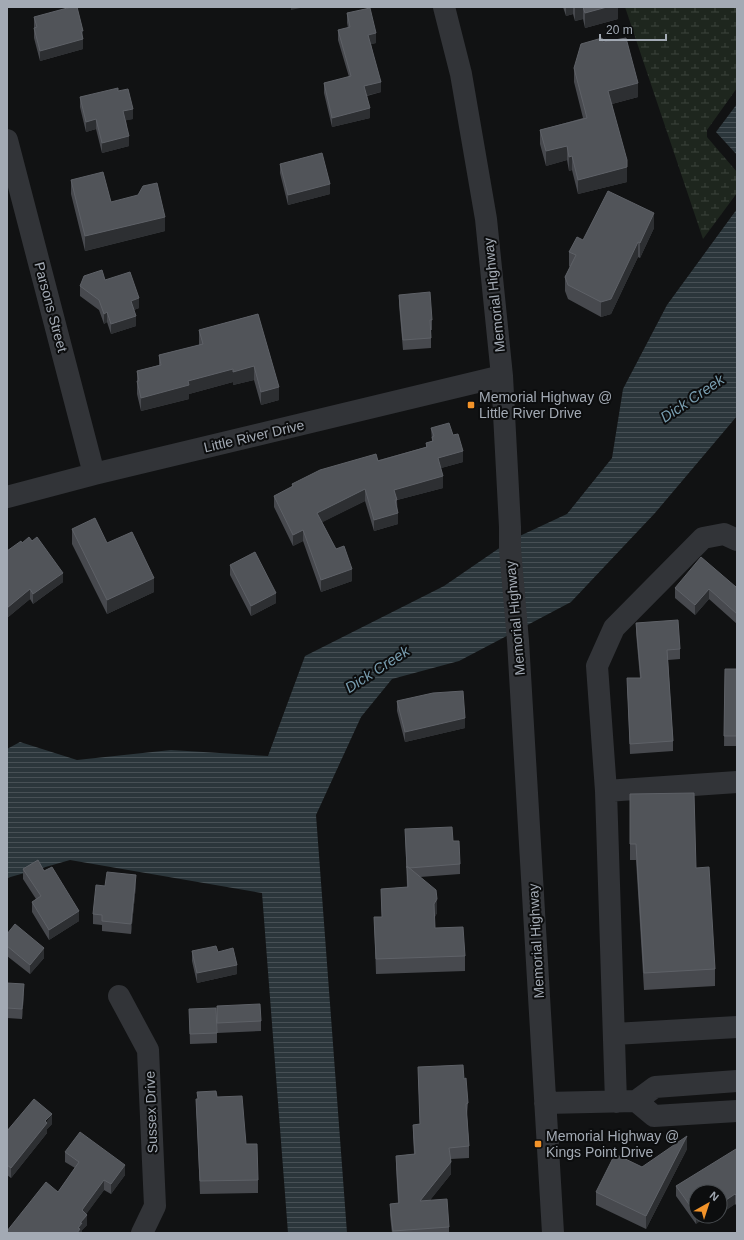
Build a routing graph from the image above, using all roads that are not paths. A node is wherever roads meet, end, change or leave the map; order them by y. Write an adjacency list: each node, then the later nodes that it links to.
1 (444, 7): 3 (street, Memorial Highway)
2 (7, 140): 4 (street, Parsons Street)
3 (502, 376): 4 (street, Little River Drive); 14 (street, Memorial Highway)
4 (94, 474): 5 (street, Little River Drive)
5 (7, 497)
6 (737, 540): 8 (street)
7 (737, 782): 8 (street)
8 (606, 791): 11 (street)
9 (119, 996): 16 (street, Sussex Drive)
10 (737, 1027): 11 (street)
11 (614, 1034): 13 (street)
12 (737, 1081): 13 (street)
13 (626, 1101): 14 (street); 15 (street)
14 (545, 1103): 17 (street, Memorial Highway)
15 (737, 1111)
16 (142, 1233)
17 (553, 1233)

